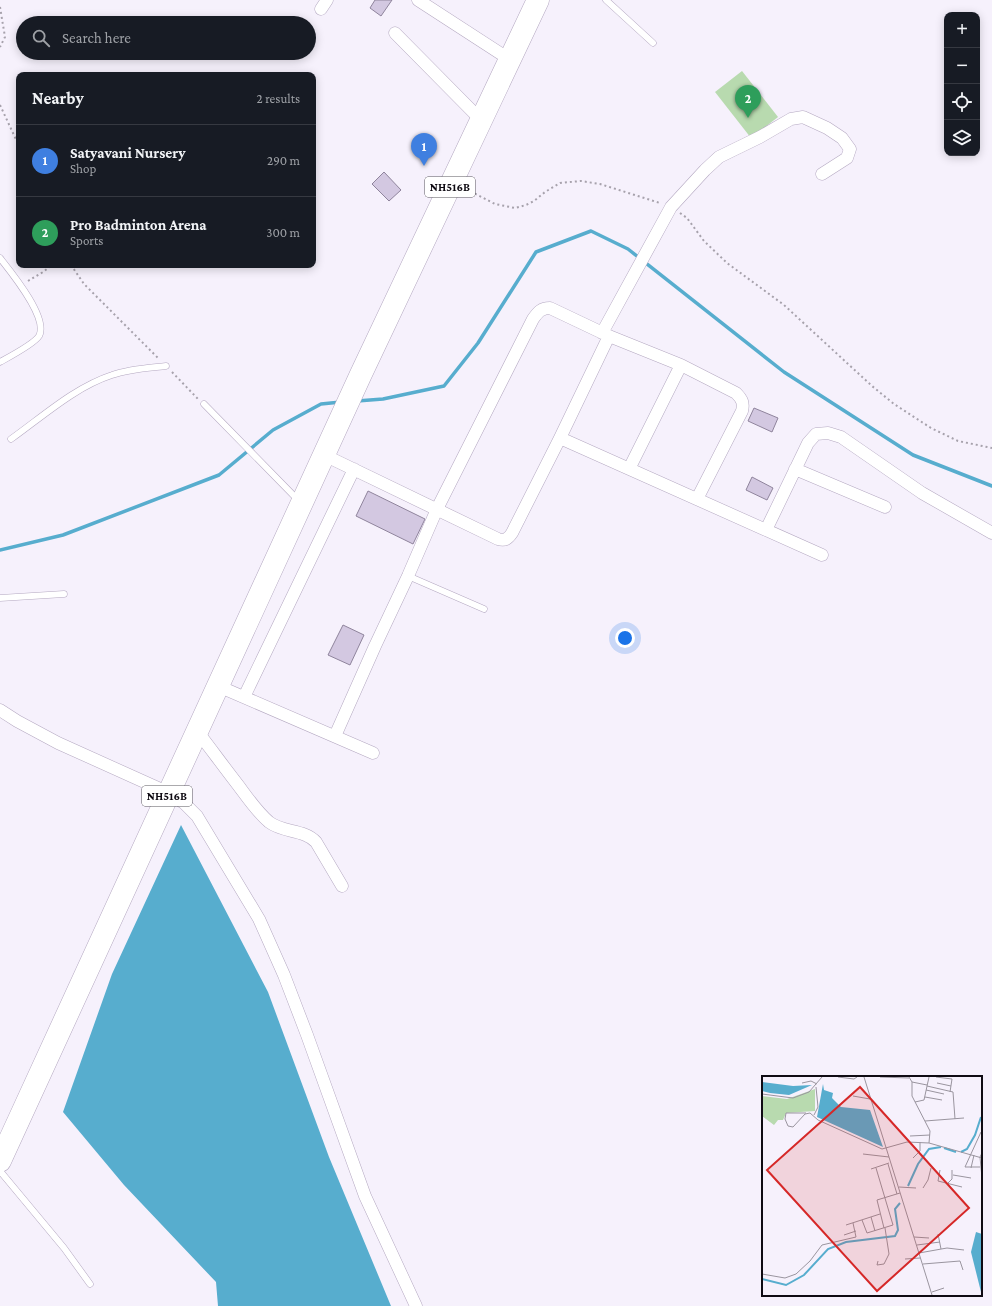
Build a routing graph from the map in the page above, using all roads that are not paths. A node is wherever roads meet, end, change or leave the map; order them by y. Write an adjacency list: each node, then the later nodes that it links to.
1 (418, 0): 6 (street)
2 (538, 0): 6 (highway, NH516B)
3 (606, 0): 5 (lane)
4 (395, 33): 7 (street)
5 (653, 43)
6 (509, 59): 7 (highway, NH516B)
7 (481, 120): 17 (highway, NH516B)
8 (822, 174): 10 (street)
9 (1, 261): 11 (lane)
10 (605, 335): 12 (street); 15 (street); 24 (street)
11 (0, 362)
12 (681, 365): 19 (street); 21 (street)
13 (166, 366): 16 (lane)
14 (204, 404): 22 (lane)
15 (560, 438): 19 (street); 24 (street)
16 (11, 439)
17 (324, 455): 18 (street); 22 (highway, NH516B)
18 (354, 469): 24 (street); 33 (street)
19 (629, 469): 21 (street)
20 (795, 469): 23 (street); 25 (street); 26 (street)
21 (697, 499): 25 (street)
22 (302, 503): 32 (highway, NH516B)
23 (885, 507)
24 (437, 509): 28 (street)
25 (766, 530): 27 (street)
26 (992, 534)
27 (822, 555)
28 (408, 576): 31 (lane); 36 (street)
29 (64, 594): 30 (lane)
30 (0, 598)
31 (484, 609)
32 (218, 686): 33 (street); 35 (highway, NH516B)
33 (244, 698): 36 (street)
34 (0, 710): 38 (street)
35 (197, 731): 38 (highway, NH516B); 39 (street)
36 (335, 736): 37 (street)
37 (373, 753)
38 (169, 794): 40 (highway, NH516B); 43 (street)
39 (342, 886)
40 (0, 1160)
41 (0, 1171): 42 (lane)
42 (90, 1284)
43 (416, 1306)

